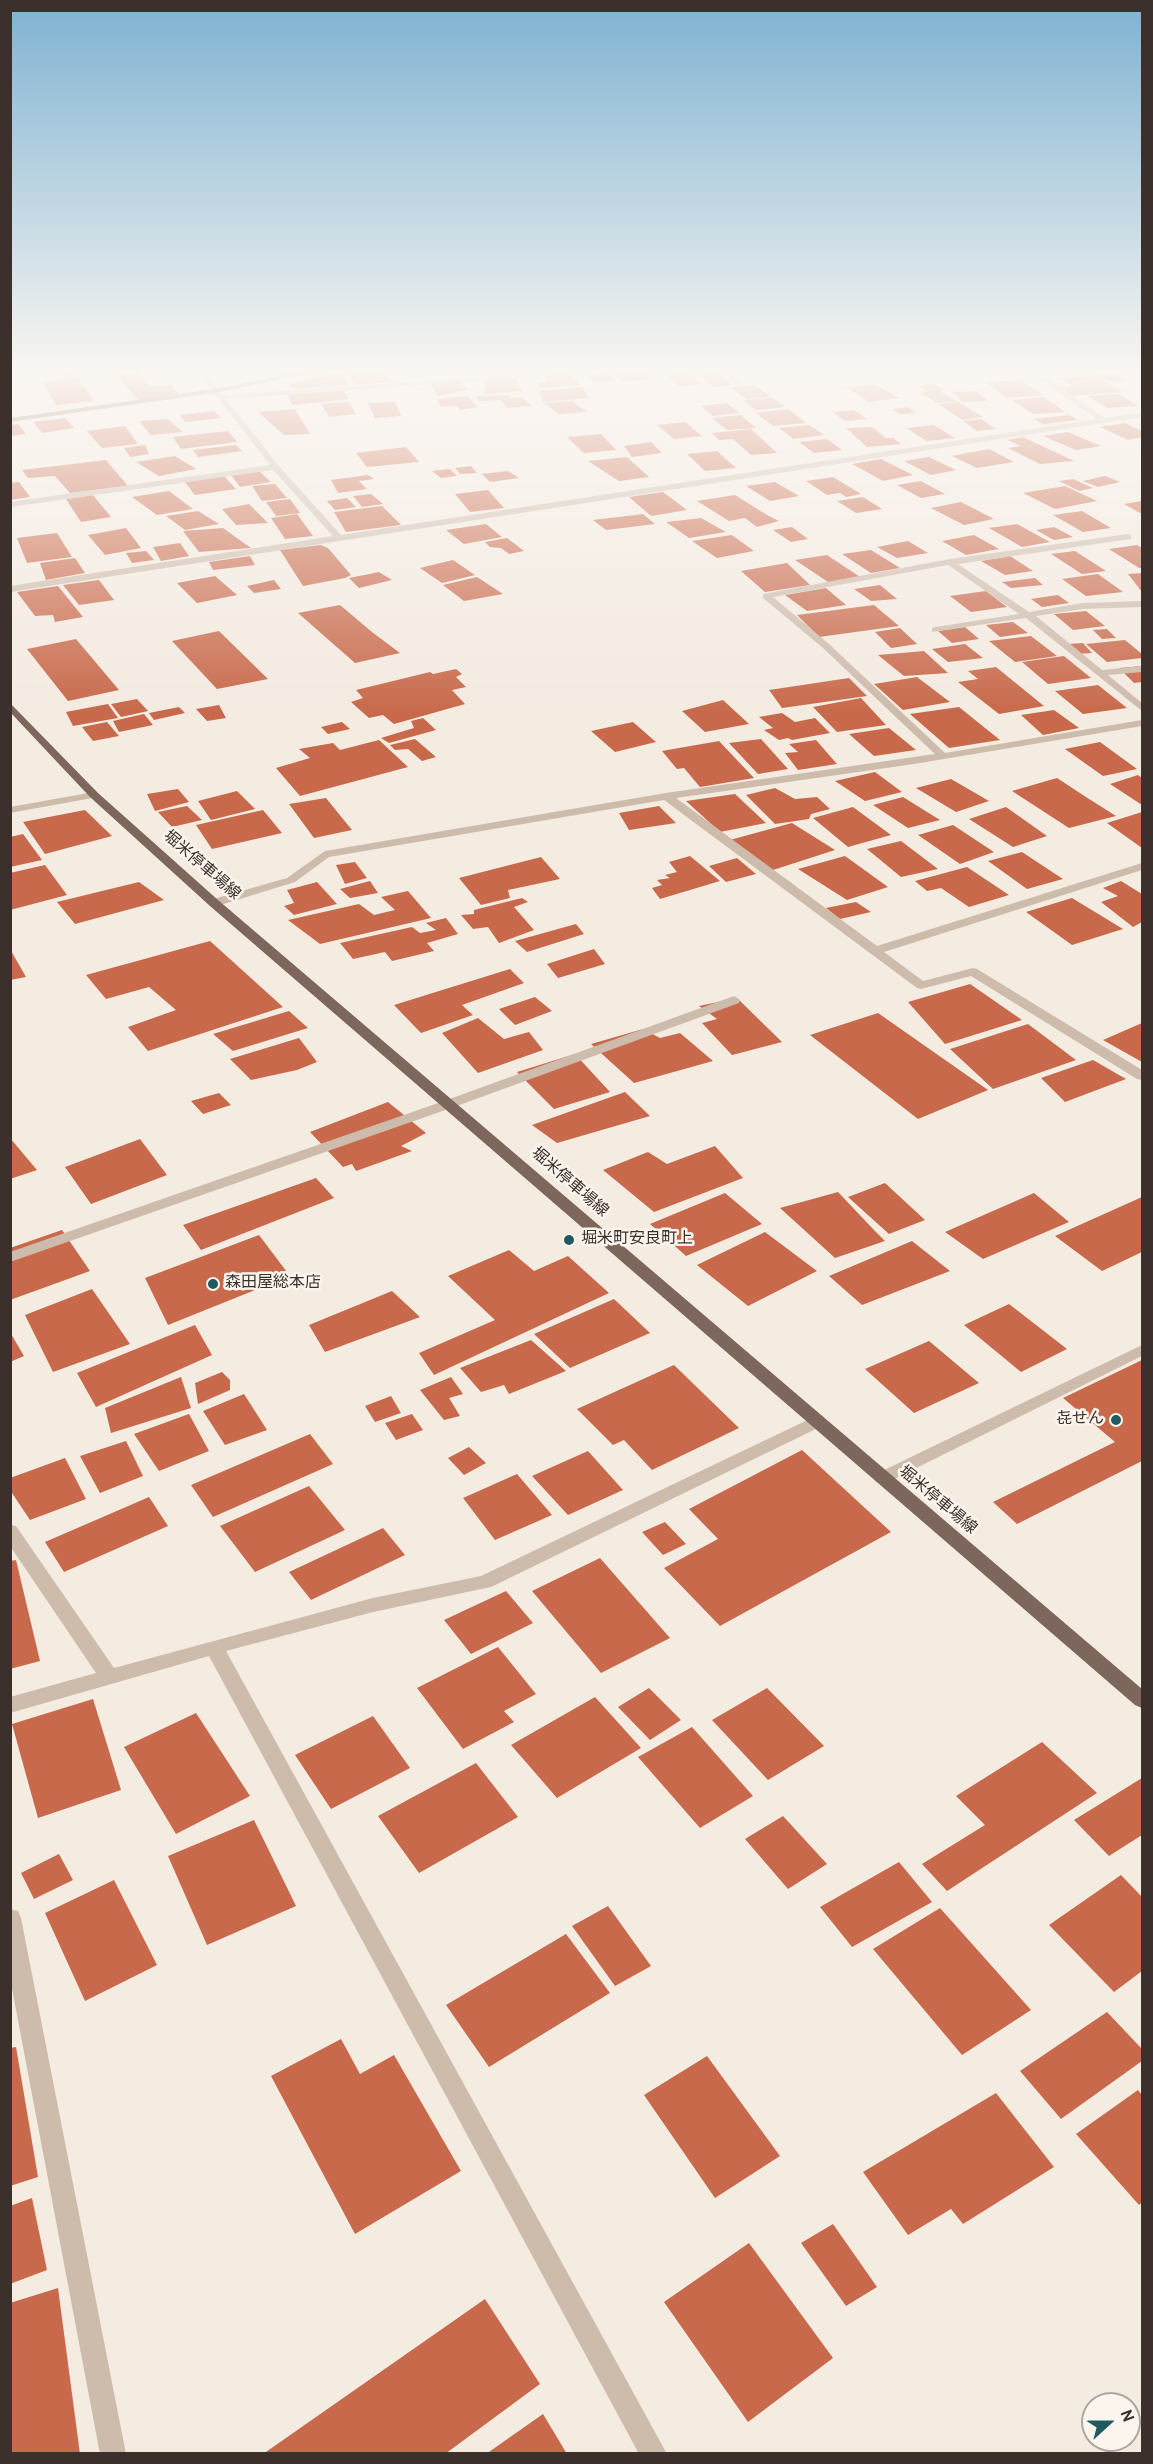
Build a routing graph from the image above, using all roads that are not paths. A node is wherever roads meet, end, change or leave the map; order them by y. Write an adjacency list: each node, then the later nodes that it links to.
1 (170, 482): 4 (street)
2 (289, 482): 6 (street)
3 (705, 482): 6 (street)
4 (10, 505)
5 (1128, 537): 7 (street)
6 (339, 538): 8 (street)
7 (950, 562): 10 (street); 17 (street)
8 (10, 589)
9 (1143, 604): 10 (street)
10 (1028, 615): 11 (street); 13 (street)
11 (934, 630)
12 (1143, 669): 13 (street)
13 (1100, 673): 15 (street)
14 (10, 706): 18 (main road, 堀米停車場線)
15 (1143, 708)
16 (1143, 723): 17 (street)
17 (943, 756): 19 (street)
18 (94, 795): 20 (street); 22 (main road, 堀米停車場線)
19 (666, 796): 22 (street); 23 (street)
20 (10, 810)
21 (1143, 866): 23 (street)
22 (214, 903): 26 (main road, 堀米停車場線)
23 (874, 951): 25 (street)
24 (734, 1000): 26 (street)
25 (1143, 1076)
26 (449, 1104): 27 (street); 29 (main road, 堀米停車場線)
27 (10, 1257)
28 (1143, 1350): 30 (street)
29 (818, 1421): 30 (main road, 堀米停車場線); 32 (street)
30 (882, 1478): 34 (main road, 堀米停車場線)
31 (10, 1531): 33 (street)
32 (214, 1647): 33 (street); 38 (street)
33 (110, 1678): 35 (street)
34 (1143, 1700)
35 (10, 1705)
36 (10, 1918): 37 (street)
37 (113, 2454)
38 (654, 2454)

